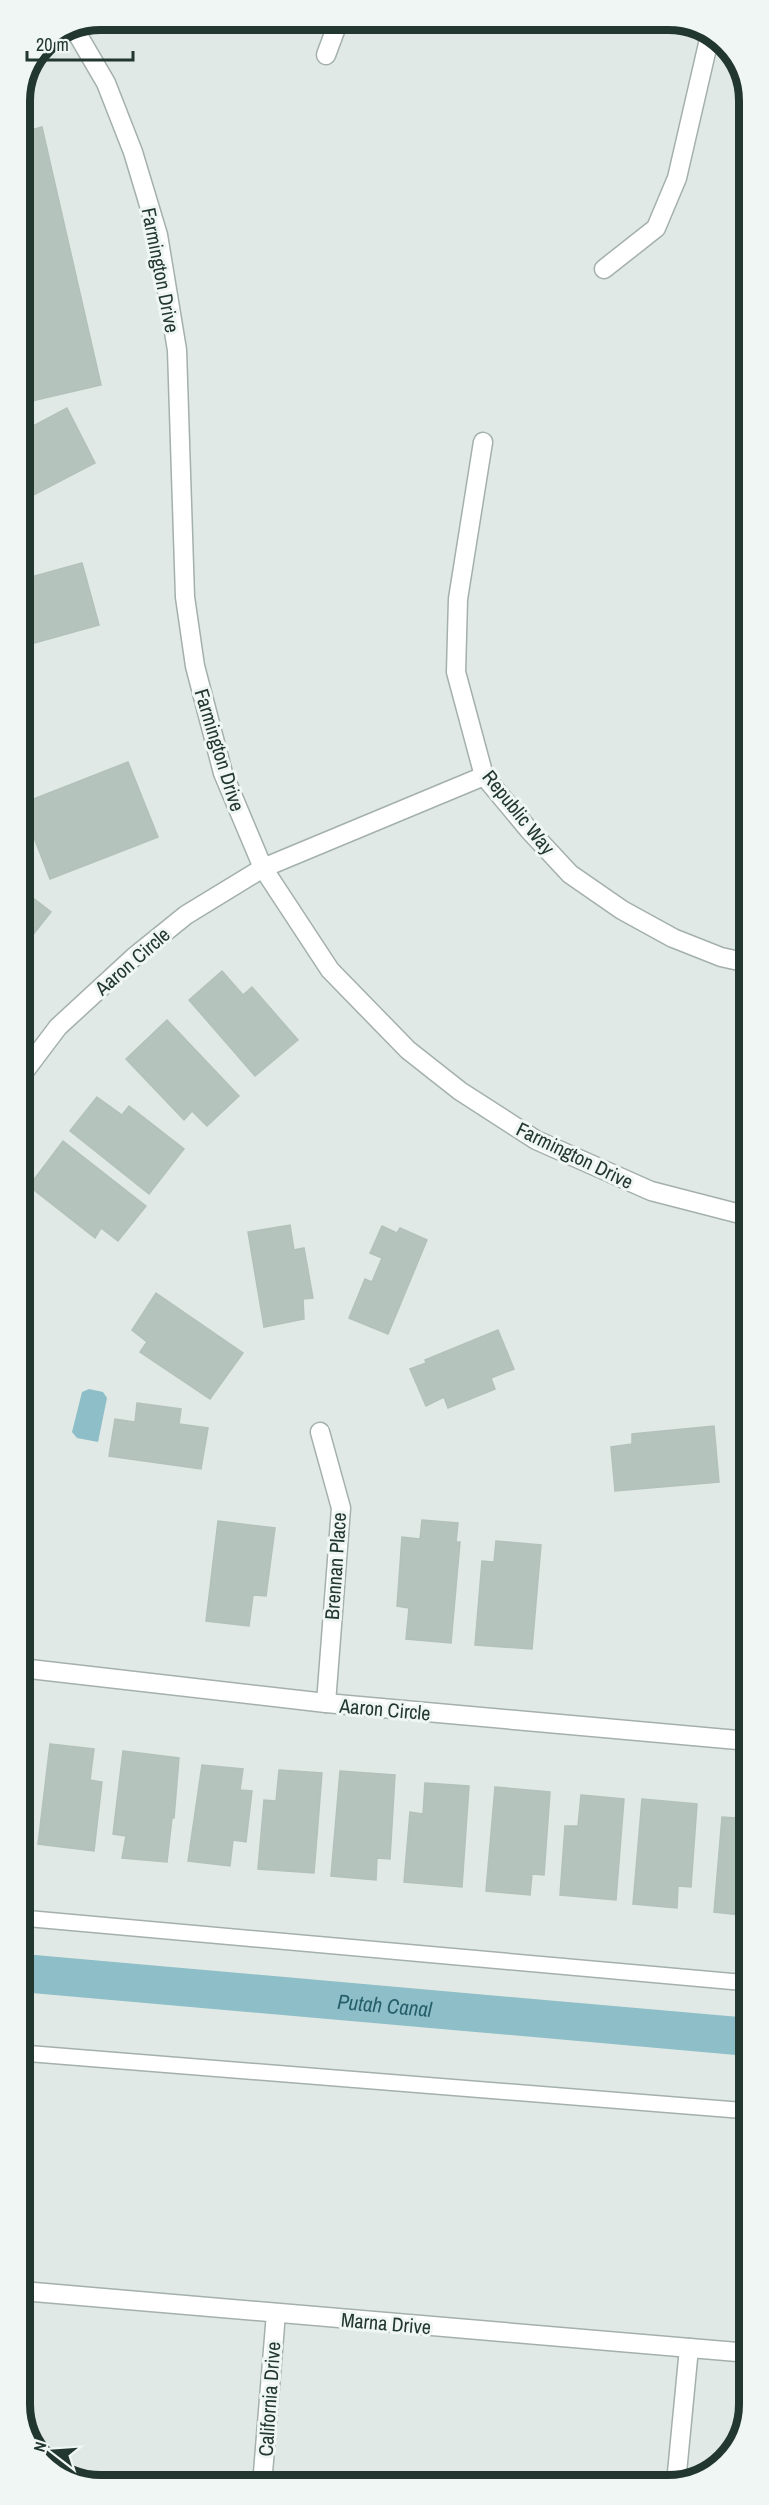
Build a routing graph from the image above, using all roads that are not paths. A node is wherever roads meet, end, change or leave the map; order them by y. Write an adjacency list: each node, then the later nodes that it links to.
1 (335, 30): 4 (street)
2 (77, 34): 8 (street, Farmington Drive)
3 (708, 43): 5 (street)
4 (326, 55)
5 (604, 269)
6 (483, 442): 7 (street, Republic Way)
7 (484, 776): 8 (street, Aaron Circle); 9 (street, Republic Way)
8 (263, 868): 10 (street, Aaron Circle); 11 (street, Farmington Drive)
9 (739, 961)
10 (30, 1064)
11 (739, 1214)
12 (320, 1432): 14 (street, Brennan Place)
13 (30, 1669): 14 (street, Aaron Circle)
14 (326, 1703): 15 (street, Aaron Circle)
15 (739, 1741)
16 (30, 1919): 17 (lane)
17 (739, 1982)
18 (30, 2054): 19 (lane)
19 (739, 2110)
20 (30, 2292): 21 (street, Marna Drive)
21 (276, 2313): 22 (street, Marna Drive); 25 (street, California Drive)
22 (689, 2348): 23 (street, Marna Drive); 24 (street)
23 (739, 2352)
24 (677, 2474)
25 (263, 2475)

